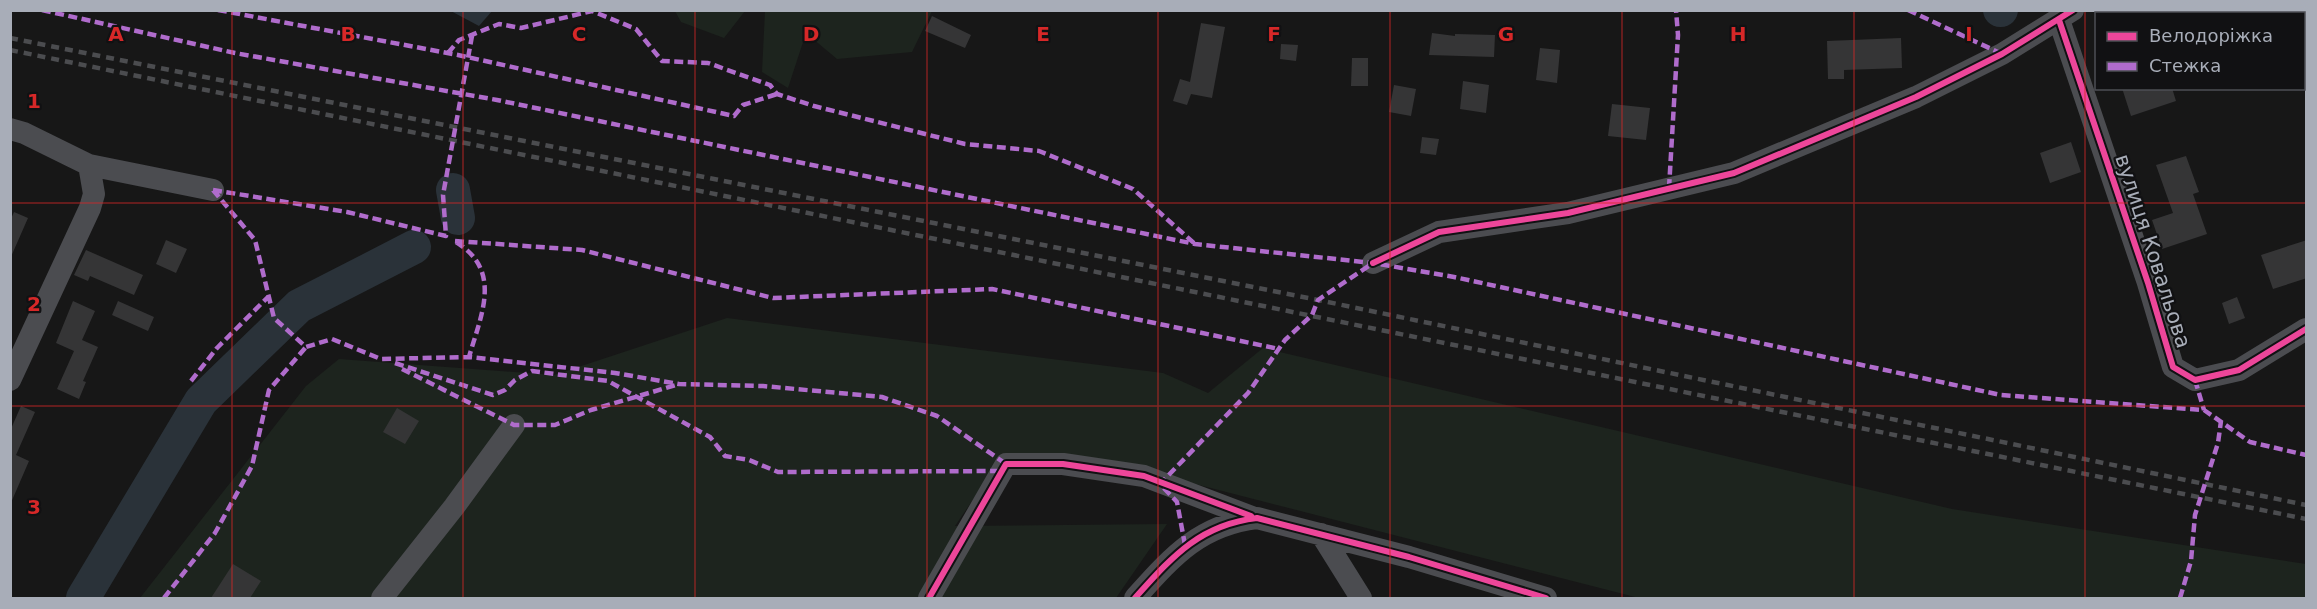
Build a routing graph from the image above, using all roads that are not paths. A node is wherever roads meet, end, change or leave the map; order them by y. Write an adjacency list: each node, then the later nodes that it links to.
1 (2066, 15): 5 (street); 6 (street, вулиця Ковальова)
2 (10, 129): 3 (street)
3 (89, 165): 4 (street); 7 (street)
4 (213, 190)
5 (1373, 263)
6 (2307, 329)
7 (10, 380)
8 (514, 425): 11 (street)
9 (1257, 518): 10 (street); 12 (street); 13 (street)
10 (1321, 534): 14 (street); 15 (street)
11 (382, 598)
12 (929, 598)
13 (1135, 598)
14 (1361, 598)
15 (1546, 598)

